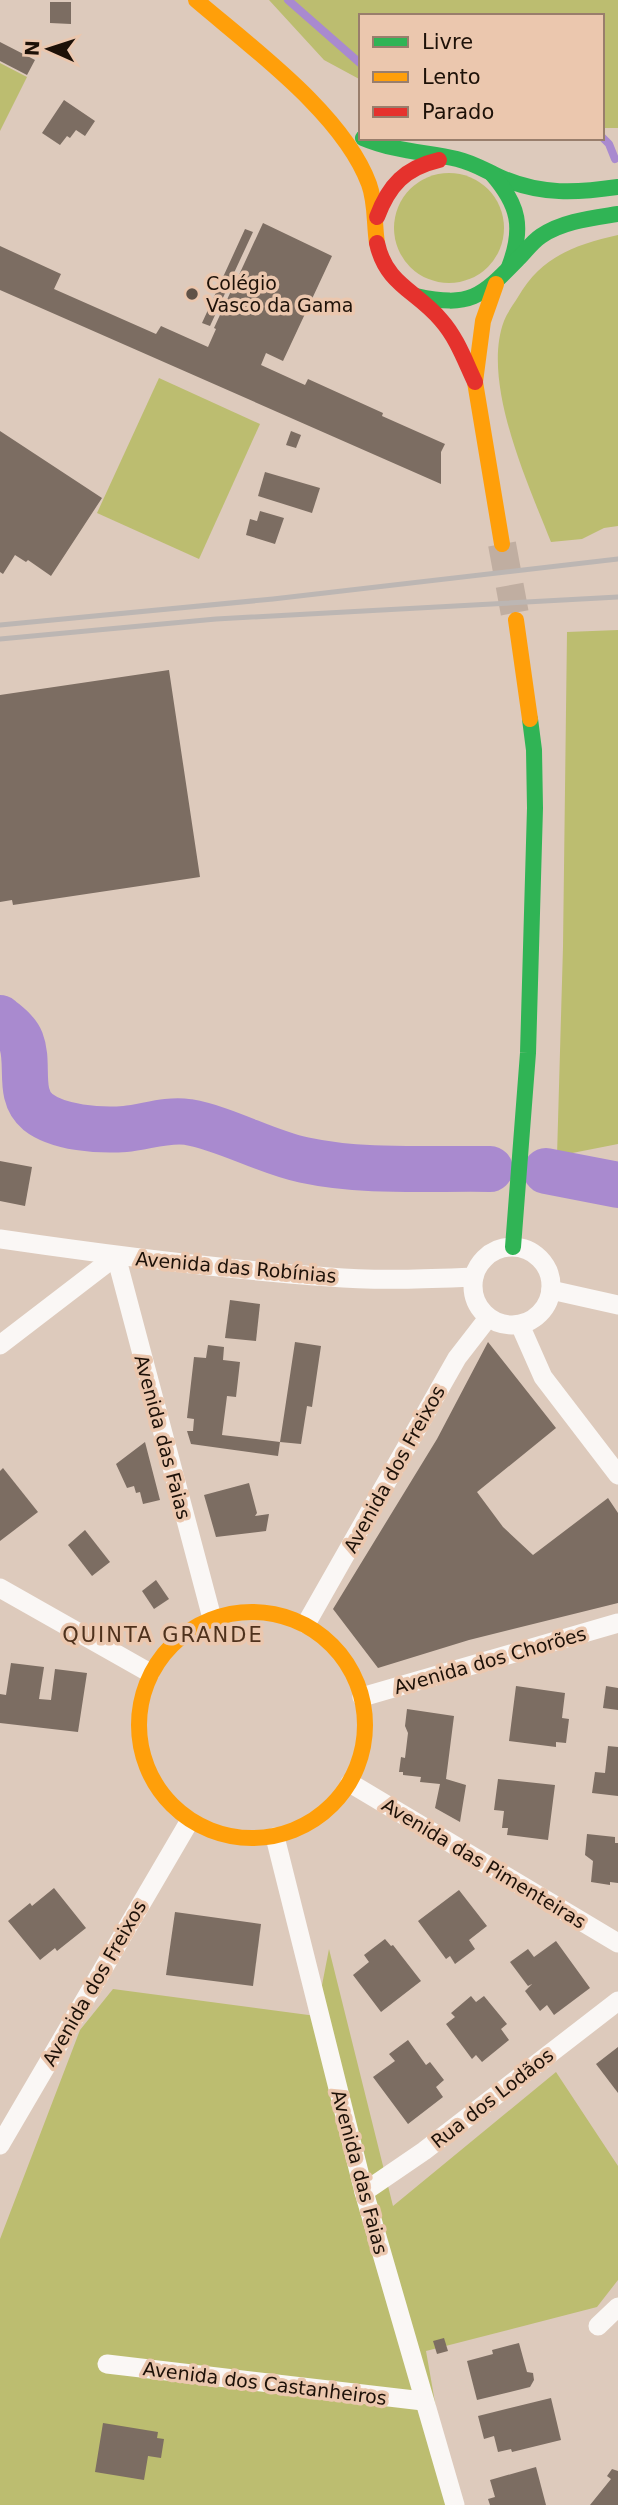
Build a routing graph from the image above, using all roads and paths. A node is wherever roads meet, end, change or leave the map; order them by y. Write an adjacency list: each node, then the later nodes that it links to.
1 (196, 0): 2 (street)
2 (329, 122): 3 (street); 9 (street)
3 (359, 137)
4 (367, 140): 5 (street)
5 (445, 158): 6 (street); 9 (street)
6 (491, 173): 7 (street); 10 (street)
7 (618, 187)
8 (618, 214): 10 (street)
9 (377, 217): 12 (street)
10 (508, 269): 11 (street)
11 (496, 284): 12 (street); 13 (street)
12 (416, 296): 13 (street)
13 (475, 382): 14 (street)
14 (502, 544)
15 (516, 620): 17 (street)
16 (0, 1239): 18 (street, Avenida das Robínias)
17 (513, 1247): 19 (street); 20 (street)
18 (116, 1255): 19 (street, Avenida das Robínias); 24 (street); 27 (street, Avenida das Faias)
19 (474, 1277): 22 (street)
20 (551, 1290): 21 (street); 23 (street)
21 (618, 1305)
22 (488, 1318): 23 (street); 29 (street, Avenida dos Freixos)
23 (520, 1325): 25 (street)
24 (0, 1345)
25 (618, 1475)
26 (0, 1588): 30 (street)
27 (212, 1618): 29 (street); 30 (street)
28 (618, 1623): 31 (street, Avenida dos Chorões)
29 (306, 1624): 31 (street)
30 (150, 1673): 33 (street)
31 (362, 1697): 32 (street)
32 (350, 1783): 34 (street); 35 (street, Avenida das Pimenteiras)
33 (189, 1822): 34 (street); 37 (street, Avenida dos Freixos)
34 (275, 1837): 38 (street, Avenida das Faias)
35 (618, 1942)
36 (618, 2001): 38 (street, Rua dos Lodãos)
37 (0, 2145)
38 (365, 2192): 42 (street, Avenida das Faias)
39 (618, 2307): 40 (street)
40 (598, 2326)
41 (107, 2364): 42 (street, Avenida dos Castanheiros)
42 (423, 2401): 43 (street, Avenida das Faias)
43 (455, 2505)

